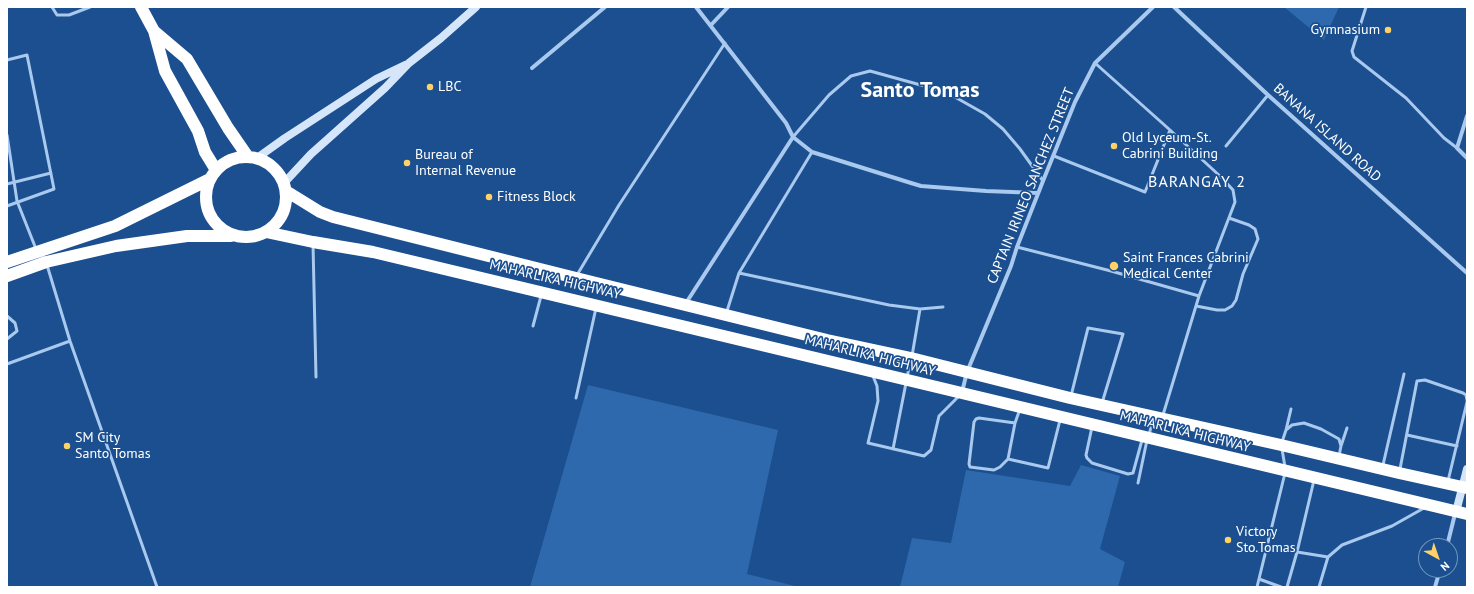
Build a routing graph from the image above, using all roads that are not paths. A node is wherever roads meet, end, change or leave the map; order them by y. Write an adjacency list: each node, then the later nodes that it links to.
1 (52, 7): 2 (lane)
2 (90, 7)
3 (141, 7): 12 (highway)
4 (476, 7): 16 (main road)
5 (605, 7): 17 (street)
6 (696, 7): 11 (street)
7 (728, 7): 11 (street)
8 (1153, 7): 15 (street, CAPTAIN IRINEO SANCHEZ STREET)
9 (1174, 7): 18 (street, BANANA ISLAND ROAD)
10 (1366, 7): 24 (lane)
11 (711, 26): 13 (street)
12 (154, 31): 27 (highway); 30 (highway)
13 (724, 43): 22 (street); 49 (lane)
14 (7, 60): 29 (lane)
15 (1095, 62): 20 (lane); 26 (street, CAPTAIN IRINEO SANCHEZ STREET)
16 (409, 63): 27 (main road); 34 (main road)
17 (532, 68)
18 (1268, 95): 23 (lane); 47 (street, BANANA ISLAND ROAD)
19 (1467, 116): 24 (street)
20 (1170, 130): 26 (lane); 38 (lane)
21 (7, 135): 32 (lane)
22 (793, 137): 25 (street); 31 (lane); 53 (street)
23 (1226, 146)
24 (1457, 148): 28 (street)
25 (812, 152): 35 (street); 46 (lane)
26 (1054, 156): 31 (street, CAPTAIN IRINEO SANCHEZ STREET)
27 (253, 157): 30 (highway); 34 (highway)
28 (1467, 158)
29 (51, 173): 32 (lane); 36 (lane)
30 (213, 175): 40 (highway); 43 (highway)
31 (1042, 181): 35 (street, CAPTAIN IRINEO SANCHEZ STREET)
32 (14, 182): 33 (lane); 36 (lane)
33 (7, 184)
34 (285, 187): 39 (highway); 49 (highway, MAHARLIKA HIGHWAY)
35 (1038, 193): 42 (street, CAPTAIN IRINEO SANCHEZ STREET)
36 (17, 201): 37 (lane); 43 (lane)
37 (7, 206)
38 (1229, 218): 51 (lane); 54 (lane)
39 (266, 232): 40 (highway); 41 (highway, MAHARLIKA HIGHWAY)
40 (234, 236): 45 (highway)
41 (313, 242): 50 (highway, MAHARLIKA HIGHWAY); 67 (lane)
42 (1017, 247): 51 (lane); 65 (street, CAPTAIN IRINEO SANCHEZ STREET)
43 (37, 251): 44 (highway)
44 (7, 262)
45 (46, 262): 48 (highway); 61 (lane)
46 (739, 273): 56 (lane); 57 (lane)
47 (1467, 273)
48 (7, 276)
49 (576, 278): 53 (highway, MAHARLIKA HIGHWAY)
50 (542, 292): 52 (highway, MAHARLIKA HIGHWAY); 59 (lane)
51 (1199, 296): 54 (lane)
52 (596, 305): 64 (highway, MAHARLIKA HIGHWAY); 70 (lane)
53 (685, 305): 57 (highway, MAHARLIKA HIGHWAY)
54 (1196, 306): 77 (lane)
55 (943, 307): 56 (lane)
56 (920, 309): 62 (lane)
57 (725, 315): 62 (highway, MAHARLIKA HIGHWAY)
58 (7, 316): 60 (lane)
59 (533, 326)
60 (7, 340)
61 (70, 341): 63 (lane); 104 (lane)
62 (911, 358): 65 (highway, MAHARLIKA HIGHWAY); 68 (lane)
63 (7, 364)
64 (871, 371): 68 (highway, MAHARLIKA HIGHWAY); 87 (lane)
65 (967, 372): 69 (street, CAPTAIN IRINEO SANCHEZ STREET); 71 (highway, MAHARLIKA HIGHWAY)
66 (1404, 374): 91 (lane)
67 (316, 377)
68 (907, 381): 69 (highway, MAHARLIKA HIGHWAY); 87 (lane)
69 (962, 393): 74 (highway, MAHARLIKA HIGHWAY); 87 (lane)
70 (576, 398)
71 (1070, 398): 73 (highway, MAHARLIKA HIGHWAY); 73 (lane)
72 (1467, 401): 82 (lane); 86 (lane)
73 (1102, 405): 77 (highway, MAHARLIKA HIGHWAY)
74 (1020, 407): 76 (highway, MAHARLIKA HIGHWAY); 78 (lane)
75 (1291, 410): 81 (lane)
76 (1061, 418): 79 (highway, MAHARLIKA HIGHWAY); 89 (lane)
77 (1158, 418): 83 (lane); 84 (highway, MAHARLIKA HIGHWAY)
78 (1015, 423): 89 (lane); 89 (lane)
79 (1093, 425): 83 (highway, MAHARLIKA HIGHWAY); 83 (lane)
80 (1347, 428): 85 (lane)
81 (1286, 430): 84 (lane); 85 (lane)
82 (1407, 435): 86 (lane); 93 (lane)
83 (1145, 438): 92 (highway, MAHARLIKA HIGHWAY); 95 (lane)
84 (1282, 445): 88 (highway, MAHARLIKA HIGHWAY); 92 (lane)
85 (1342, 446): 88 (lane)
86 (1457, 446): 96 (lane)
87 (893, 449)
88 (1339, 458): 91 (highway, MAHARLIKA HIGHWAY)
89 (1008, 459)
90 (1467, 468): 97 (main road)
91 (1382, 469): 93 (highway, MAHARLIKA HIGHWAY)
92 (1285, 471): 94 (highway, MAHARLIKA HIGHWAY); 103 (lane)
93 (1399, 473): 96 (highway, MAHARLIKA HIGHWAY)
94 (1314, 478): 98 (highway, MAHARLIKA HIGHWAY); 101 (lane)
95 (1138, 483)
96 (1448, 483): 97 (highway, MAHARLIKA HIGHWAY)
97 (1464, 487): 99 (main road)
98 (1429, 506): 99 (highway, MAHARLIKA HIGHWAY); 102 (lane)
99 (1462, 513): 100 (street)
100 (1451, 538)
101 (1297, 552): 102 (lane); 107 (lane)
102 (1328, 557): 108 (lane)
103 (1259, 579): 105 (lane); 106 (lane)
104 (157, 587)
105 (1257, 587)
106 (1281, 587)
107 (1287, 587)
108 (1319, 587)

